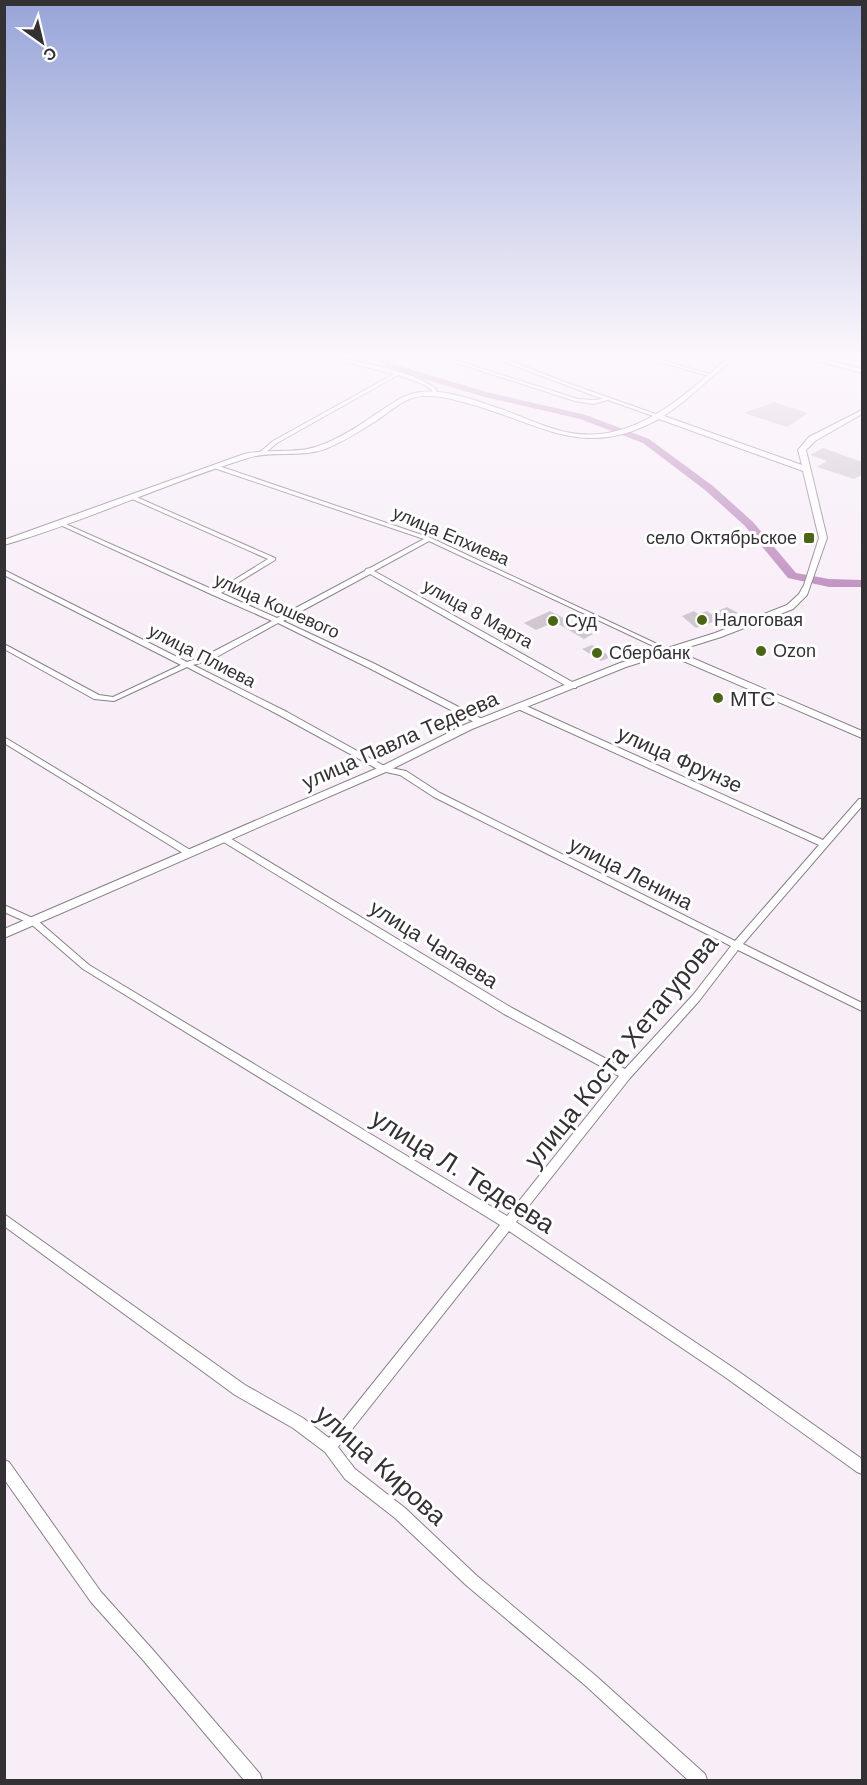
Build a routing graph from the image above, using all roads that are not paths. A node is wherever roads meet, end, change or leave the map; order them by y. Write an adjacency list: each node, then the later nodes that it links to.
1 (285, 436): 5 (street)
2 (340, 436): 5 (main road)
3 (714, 436): 7 (main road)
4 (819, 436): 7 (main road)
5 (262, 453): 6 (main road)
6 (216, 467): 8 (main road); 10 (street, улица Епхиева)
7 (805, 469): 17 (main road, улица Павла Тедеева)
8 (132, 497): 9 (main road); 14 (street)
9 (59, 523): 11 (main road); 14 (street, улица Кошевого)
10 (429, 539): 12 (street); 17 (street, улица Епхиева)
11 (4, 543)
12 (368, 570): 15 (street); 19 (street, улица 8 Марта)
13 (4, 572): 18 (street, улица Плиева)
14 (215, 594): 15 (street, улица Кошевого)
15 (278, 621): 18 (street); 21 (street, улица Кошевого)
16 (4, 646): 18 (street)
17 (668, 651): 19 (main road, улица Павла Тедеева); 22 (main road)
18 (186, 665): 24 (street, улица Плиева)
19 (573, 686): 20 (main road, улица Павла Тедеева)
20 (522, 707): 21 (main road, улица Павла Тедеева); 27 (street, улица Фрунзе)
21 (481, 722): 24 (main road, улица Павла Тедеева)
22 (862, 735)
23 (4, 739): 28 (street)
24 (384, 769): 26 (main road, улица Павла Тедеева); 32 (street, улица Ленина)
25 (862, 801): 27 (street, улица Коста Хетагурова)
26 (225, 839): 28 (main road, улица Павла Тедеева); 34 (street, улица Чапаева)
27 (824, 844): 32 (street, улица Коста Хетагурова)
28 (189, 853): 30 (main road, улица Павла Тедеева)
29 (4, 908): 30 (street, улица Л. Тедеева)
30 (34, 922): 31 (main road, улица Павла Тедеева); 36 (street, улица Л. Тедеева)
31 (4, 934)
32 (736, 946): 33 (street, улица Ленина); 34 (street, улица Коста Хетагурова)
33 (862, 1007)
34 (626, 1075): 36 (street, улица Коста Хетагурова)
35 (4, 1219): 37 (street, улица Кирова)
36 (509, 1224): 37 (street, улица Коста Хетагурова); 39 (street, улица Л. Тедеева)
37 (330, 1447): 41 (street, улица Кирова)
38 (4, 1467): 40 (street)
39 (862, 1467)
40 (254, 1780)
41 (699, 1780)

